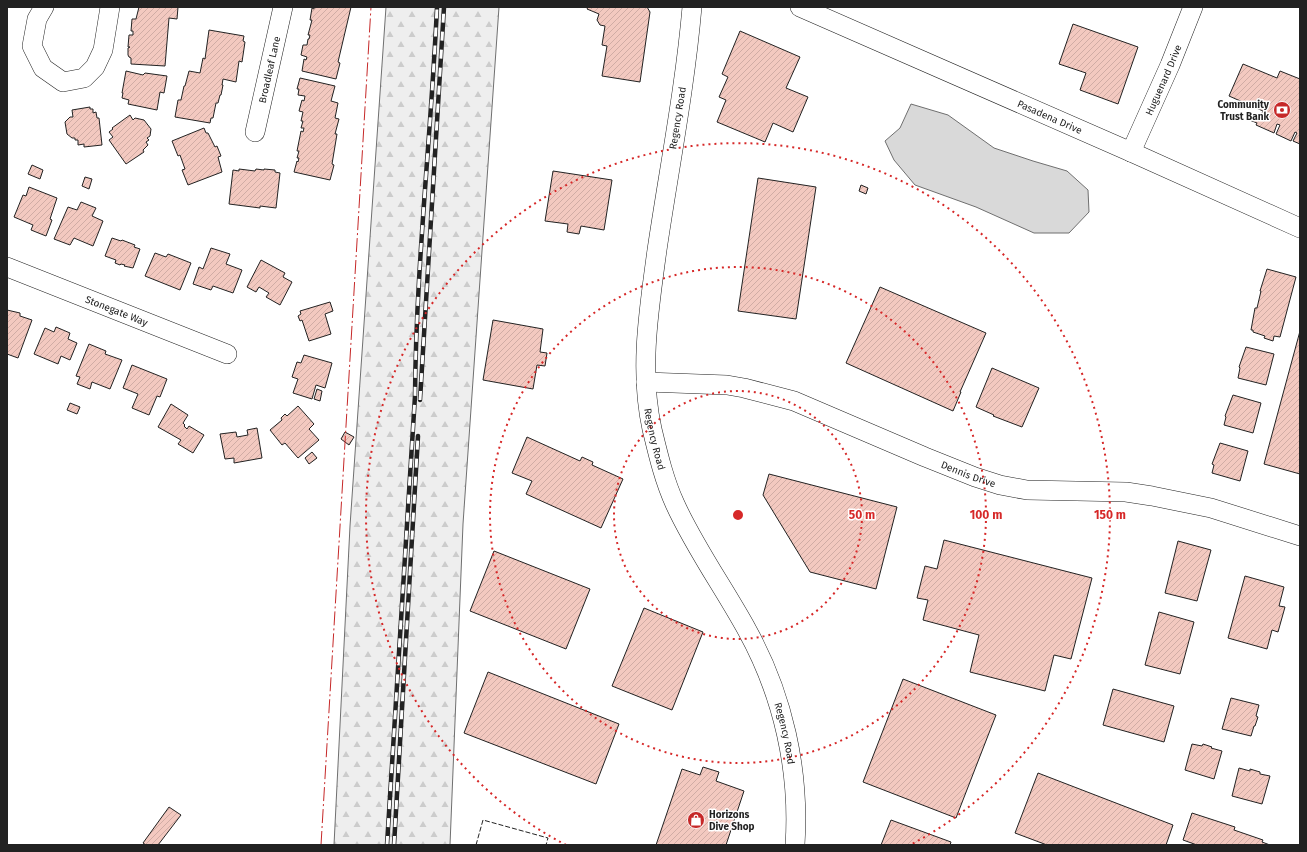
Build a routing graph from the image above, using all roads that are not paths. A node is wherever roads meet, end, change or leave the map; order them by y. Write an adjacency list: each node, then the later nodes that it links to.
1 (44, 7): 2 (street)
2 (110, 7)
3 (283, 7): 7 (street, Broadleaf Lane)
4 (692, 7): 12 (street, Regency Road)
5 (800, 7): 8 (street, Pasadena Drive)
6 (1193, 7): 8 (street, Huguenard Drive)
7 (254, 132)
8 (1132, 152): 9 (street, Pasadena Drive)
9 (1300, 228)
10 (7, 267): 11 (street, Stonegate Way)
11 (227, 354)
12 (646, 382): 13 (street, Dennis Drive); 14 (street, Regency Road)
13 (1300, 536)
14 (795, 845)

